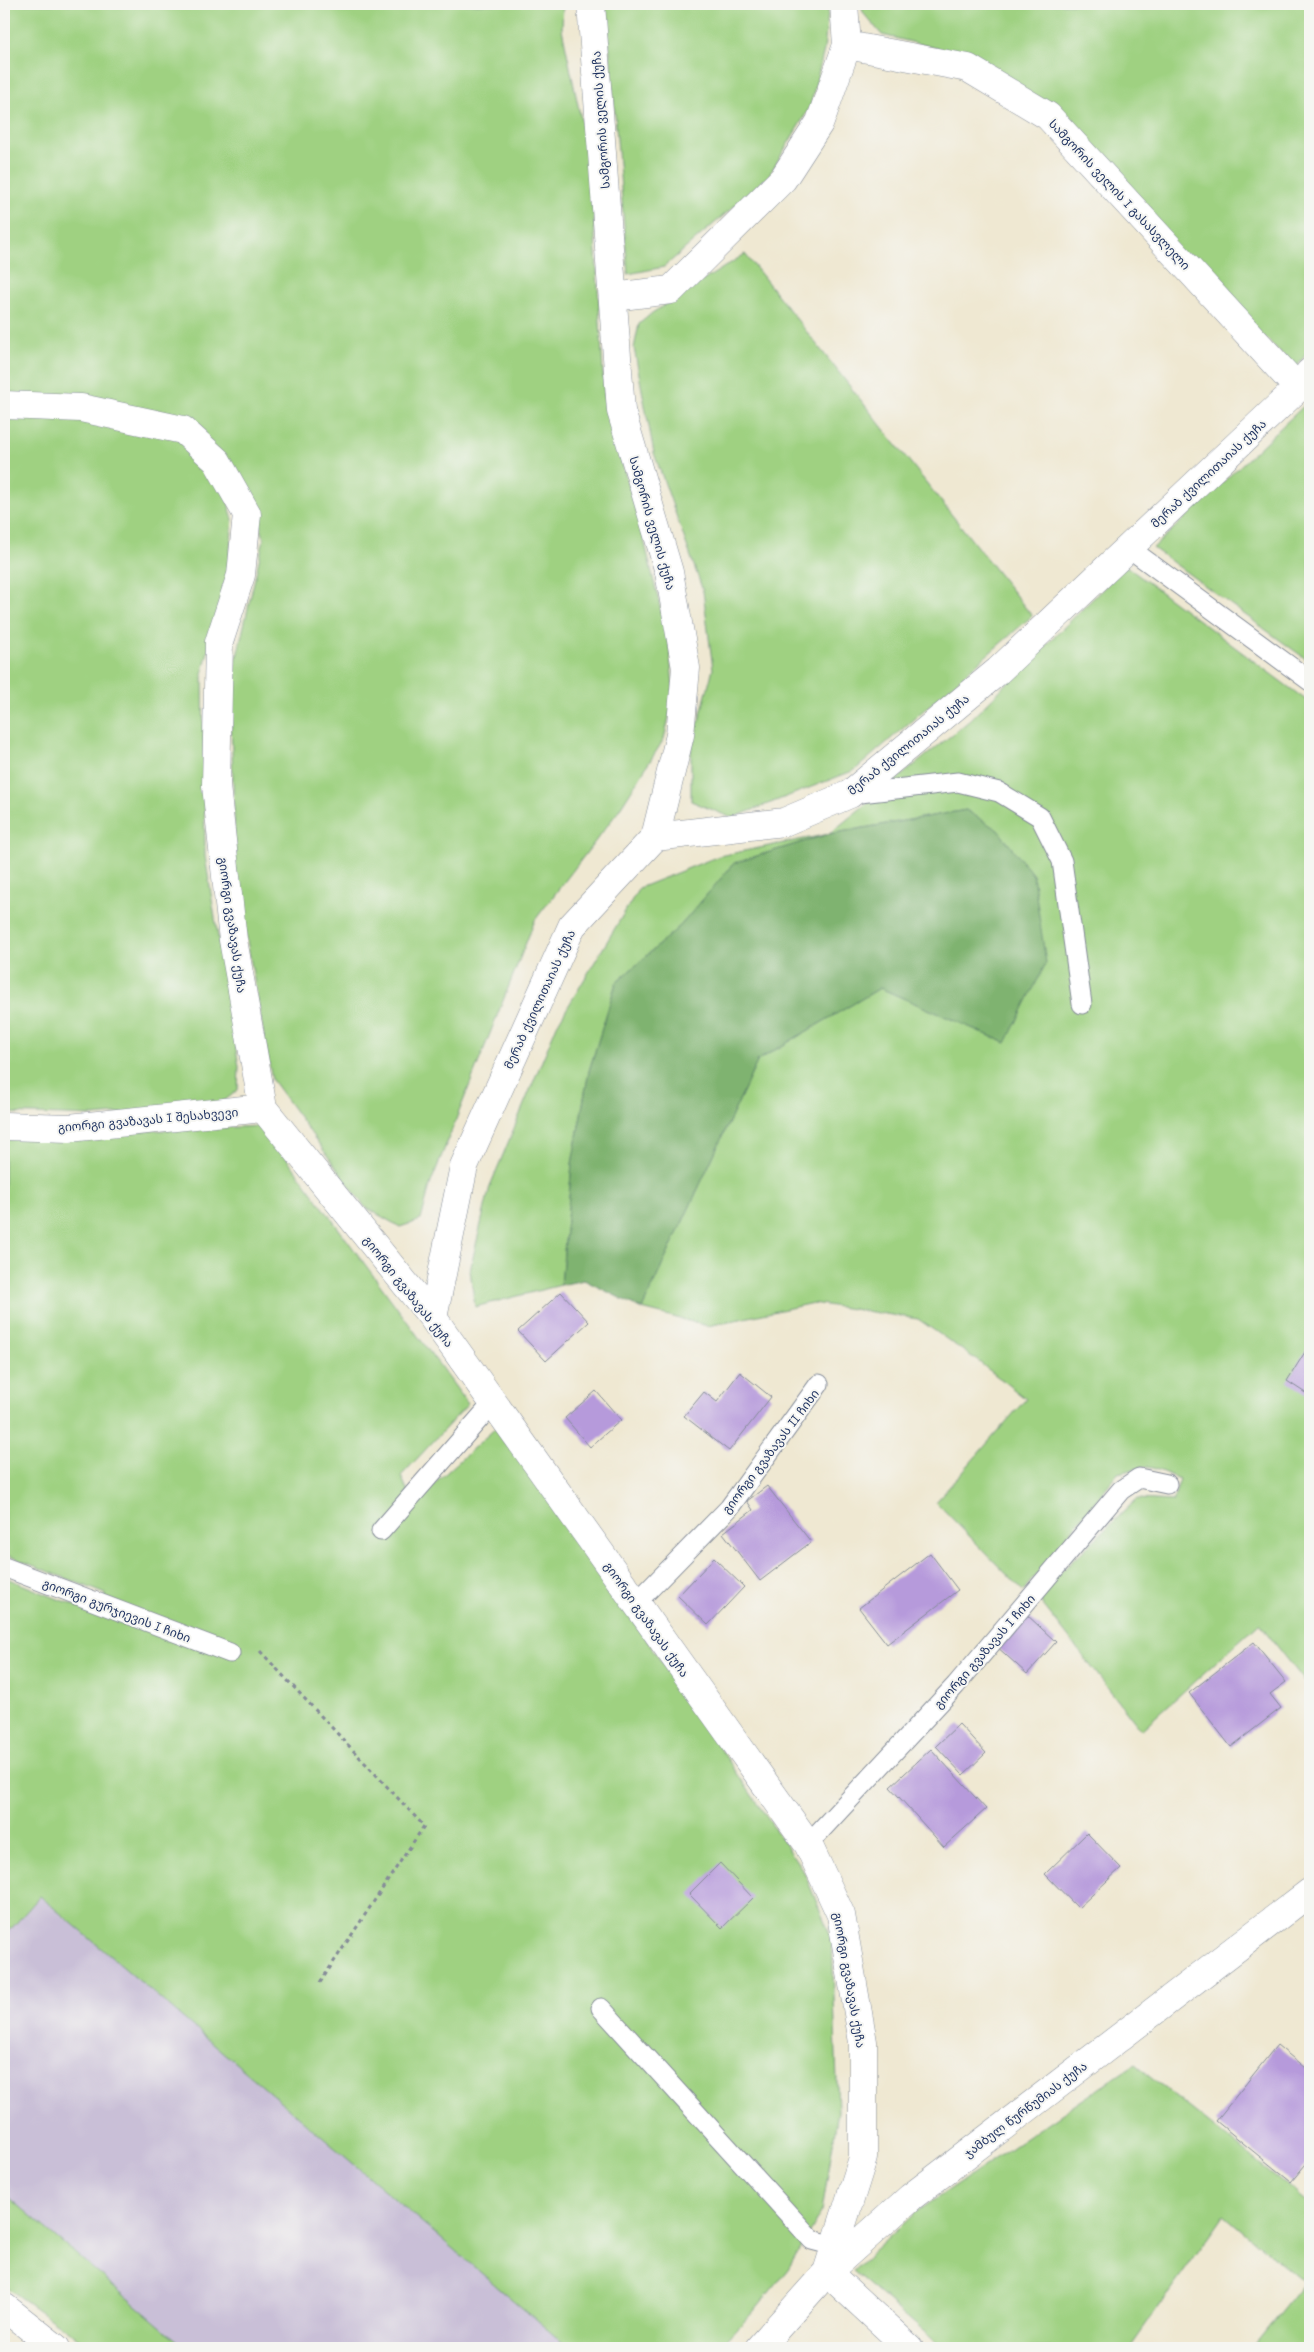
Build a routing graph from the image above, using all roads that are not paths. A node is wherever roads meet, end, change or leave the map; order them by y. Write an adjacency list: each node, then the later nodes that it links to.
1 (591, 4): 4 (street, სამგორის ველის ქუჩა)
2 (844, 4): 3 (street)
3 (847, 45): 4 (street); 5 (street, სამგორის ველის I გასასვლელი)
4 (613, 297): 10 (street, სამგორის ველის ქუჩა)
5 (1304, 380): 7 (street, მერაბ ქვილითაიას ქუჩა)
6 (4, 405): 12 (street, გიორგი გვაზავას ქუჩა)
7 (1128, 548): 8 (lane); 9 (street, მერაბ ქვილითაიას ქუჩა)
8 (1310, 681)
9 (850, 794): 10 (street, მერაბ ქვილითაიას ქუჩა); 11 (lane)
10 (655, 837): 14 (street, მერაბ ქვილითაიას ქუჩა)
11 (1082, 1004)
12 (263, 1108): 13 (street, გიორგი გვაზავას I შესახვევი); 14 (street, გიორგი გვაზავას ქუჩა)
13 (4, 1126)
14 (432, 1318): 16 (street, გიორგი გვაზავას ქუჩა)
15 (819, 1384): 20 (lane, გიორგი გვაზავას II ჩიხი)
16 (493, 1403): 18 (lane); 20 (street, გიორგი გვაზავას ქუჩა)
17 (1167, 1484): 22 (lane, გიორგი გვაზავას I ჩიხი)
18 (381, 1531)
19 (4, 1567): 21 (lane, გიორგი გურჯიევის I ჩიხი)
20 (636, 1603): 22 (street, გიორგი გვაზავას ქუჩა)
21 (230, 1653)
22 (808, 1844): 25 (street, გიორგი გვაზავას ქუჩა)
23 (1310, 1892): 26 (street, ჯამბულ წურწუმიას ქუჩა)
24 (601, 2008): 25 (lane)
25 (835, 2246): 26 (street, გიორგი გვაზავას ქუჩა)
26 (827, 2272): 29 (street, ჯამბულ წურწუმიას ქუჩა); 30 (street)
27 (4, 2307): 28 (street)
28 (56, 2348)
29 (759, 2348)
30 (909, 2348)

